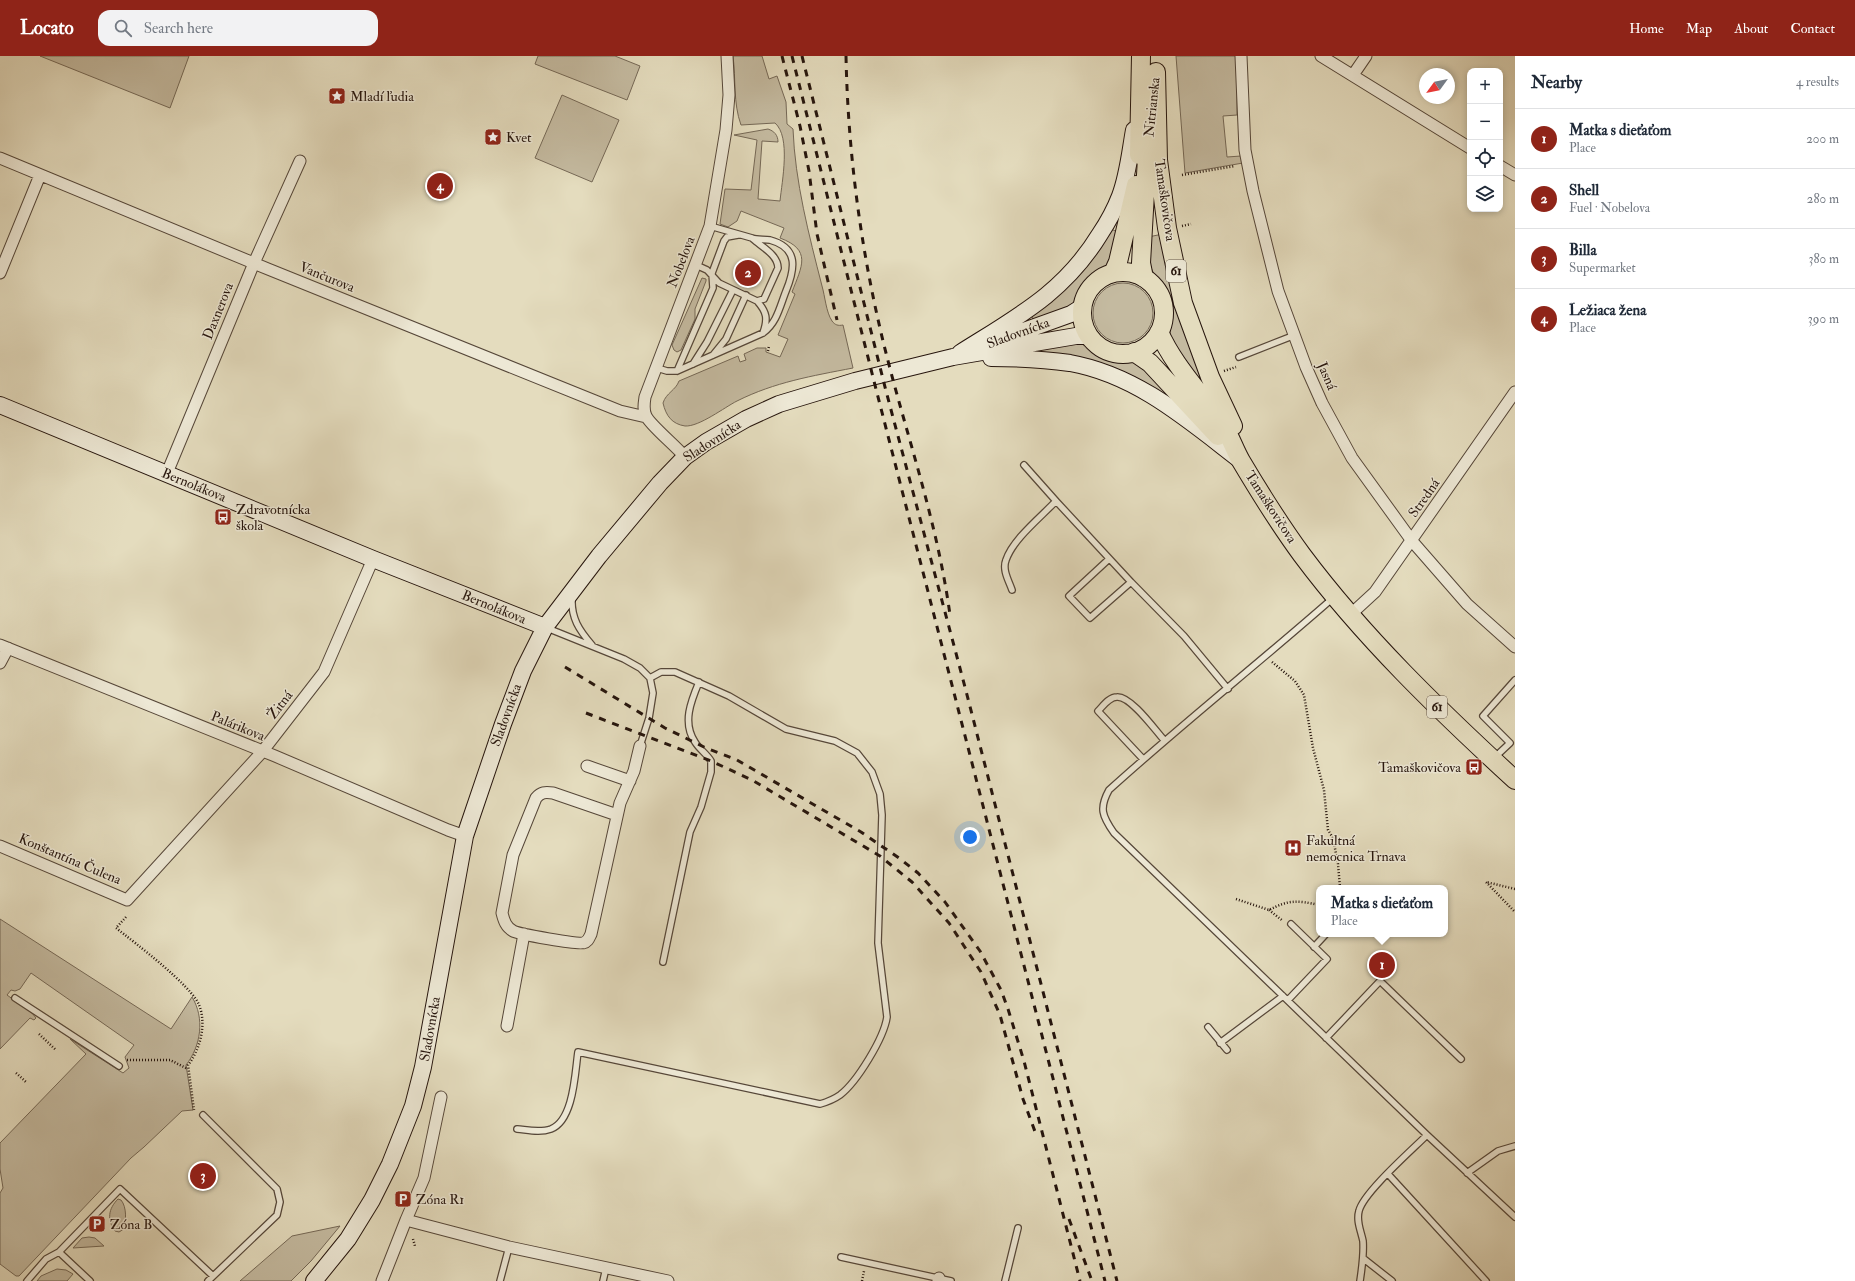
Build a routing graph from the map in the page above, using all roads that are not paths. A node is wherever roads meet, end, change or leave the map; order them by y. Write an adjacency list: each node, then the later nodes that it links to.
1 (727, 56): 15 (street, Nobelova)
2 (1141, 56): 8 (main road, Nitrianska)
3 (1241, 56): 30 (street, Jasná)
4 (1321, 56): 7 (street)
5 (1366, 56): 7 (street)
6 (1156, 64): 23 (main road, Nitrianska / 61); 43 (main road, Tamaškovičova / 61)
7 (1353, 76): 9 (street)
8 (1140, 93): 21 (main road, Nitrianska); 34 (street)
9 (1467, 146)
10 (0, 158): 13 (street, Vančurova)
11 (300, 161): 18 (street, Daxnerova)
12 (1503, 168): 14 (street)
13 (40, 175): 18 (street, Vančurova); 20 (street)
14 (1515, 175)
15 (710, 226): 16 (lane); 19 (street, Nobelova)
16 (740, 234): 17 (lane); 22 (lane)
17 (753, 239): 26 (lane); 29 (lane)
18 (254, 263): 41 (street, Vančurova); 45 (street, Daxnerova)
19 (696, 265): 22 (lane); 37 (street, Nobelova)
20 (0, 273)
21 (1114, 273): 23 (main road); 27 (main road)
22 (712, 278): 24 (lane); 38 (lane)
23 (1144, 278): 28 (main road, 61)
24 (733, 290): 25 (lane); 36 (lane)
25 (746, 296): 26 (lane); 33 (lane)
26 (757, 301): 29 (lane)
27 (1082, 307): 31 (main road); 34 (street, Sladovnícka)
28 (1159, 332): 32 (main road, 61); 43 (main road, Tamaškovičova / 61)
29 (763, 333): 33 (lane)
30 (1295, 335): 35 (lane); 47 (street, Jasná)
31 (1089, 336): 32 (main road, 61); 34 (street, Sladovnícka)
32 (1134, 352): 43 (main road, 61)
33 (713, 356): 36 (lane)
34 (953, 357): 42 (street, Sladovnícka); 43 (street)
35 (1239, 357)
36 (692, 364): 38 (lane)
37 (657, 368): 38 (lane); 41 (street, Nobelova)
38 (677, 371)
39 (1515, 392): 47 (street, Stredná)
40 (0, 404): 45 (street, Bernolákova)
41 (646, 417): 42 (street)
42 (685, 457): 50 (street, Sladovnícka)
43 (1240, 460): 53 (main road, Tamaškovičova / 61)
44 (1024, 465): 46 (lane)
45 (168, 474): 48 (street, Bernolákova)
46 (1056, 501): 49 (lane); 52 (lane)
47 (1412, 541): 54 (street, Stredná); 58 (street, Jasná)
48 (373, 559): 55 (street, Bernolákova); 66 (street, Žitná)
49 (1109, 559): 51 (lane); 51 (lane)
50 (579, 582): 55 (street, Sladovnícka); 57 (lane)
51 (1131, 582): 63 (lane)
52 (1012, 590)
53 (1335, 597): 54 (main road, Tamaškovičova / 61); 63 (lane)
54 (1350, 615): 68 (main road, Tamaškovičova / 61)
55 (545, 627): 57 (lane); 73 (street, Sladovnícka)
56 (4, 646): 59 (street); 66 (street, Palárikova)
57 (593, 647): 60 (lane)
58 (1515, 647)
59 (0, 663)
60 (650, 678): 62 (lane); 65 (lane)
61 (1515, 680): 68 (lane)
62 (699, 682): 80 (lane); 92 (lane)
63 (1228, 689): 64 (lane)
64 (1164, 740): 67 (lane); 67 (lane)
65 (640, 746): 71 (street)
66 (262, 752): 73 (street, Palárikova); 75 (street, Žitná)
67 (1143, 759): 82 (lane)
68 (1493, 760): 70 (main road, Tamaškovičova / 61)
69 (587, 766): 71 (street)
70 (1515, 780)
71 (630, 781): 72 (street)
72 (617, 815): 77 (street); 77 (street)
73 (465, 836): 110 (street, Sladovnícka)
74 (0, 846): 75 (street, Konštantína Čulena)
75 (127, 900)
76 (1290, 924): 79 (lane)
77 (524, 934): 83 (street)
78 (1323, 937): 79 (lane)
79 (1314, 947): 82 (lane)
80 (663, 962)
81 (15, 998): 89 (lane)
82 (1285, 998): 85 (lane); 86 (lane)
83 (507, 1026)
84 (1208, 1027): 86 (lane)
85 (1326, 1038): 88 (lane); 93 (lane)
86 (1220, 1043): 87 (lane)
87 (1226, 1050)
88 (1461, 1059)
89 (119, 1066)
90 (441, 1097): 98 (street)
91 (203, 1115): 105 (lane)
92 (517, 1129)
93 (1427, 1135): 95 (lane); 96 (lane)
94 (1515, 1146): 95 (lane)
95 (1467, 1173): 97 (lane)
96 (1388, 1174): 103 (lane); 119 (lane)
97 (1515, 1217)
98 (406, 1220): 100 (street); 111 (street)
99 (1018, 1228): 116 (lane)
100 (509, 1247): 104 (street); 112 (lane)
101 (59, 1252): 105 (lane); 107 (lane); 108 (lane)
102 (842, 1257): 106 (lane)
103 (1364, 1259): 117 (lane); 118 (lane)
104 (606, 1268): 113 (lane); 114 (street)
105 (213, 1276): 109 (lane)
106 (938, 1280): 115 (lane)
107 (27, 1281)
108 (90, 1281)
109 (208, 1281)
110 (314, 1281)
111 (382, 1281)
112 (500, 1281)
113 (602, 1281)
114 (668, 1281)
115 (951, 1281)
116 (1005, 1281)
117 (1360, 1281)
118 (1392, 1281)
119 (1486, 1281)

